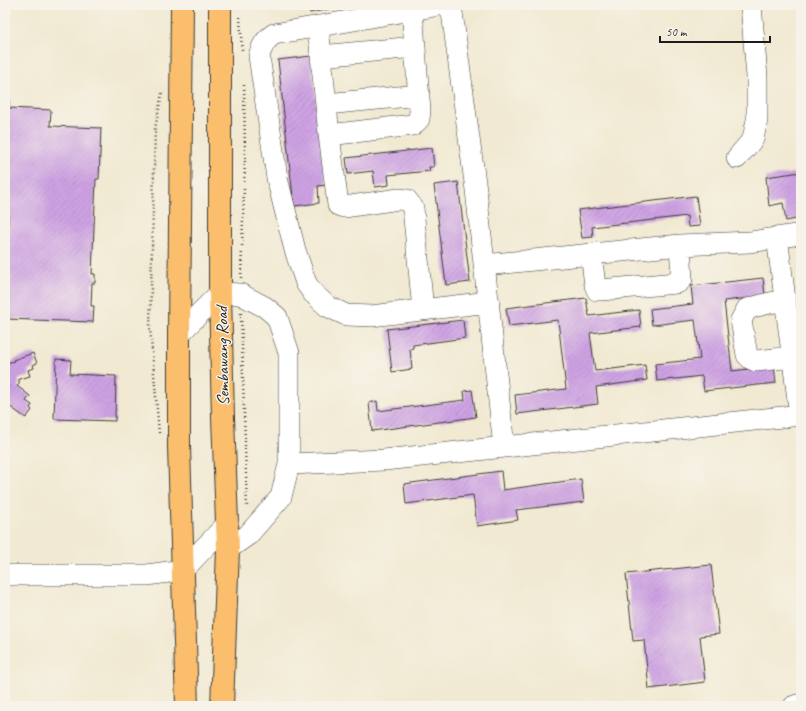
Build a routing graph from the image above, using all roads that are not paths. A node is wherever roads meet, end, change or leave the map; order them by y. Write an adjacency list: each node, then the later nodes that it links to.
1 (182, 5): 23 (main road)
2 (220, 5): 19 (main road, Sembawang Road)
3 (440, 5): 6 (street)
4 (451, 5): 18 (street)
5 (751, 5): 13 (street)
6 (412, 10): 7 (street); 8 (street)
7 (318, 26): 9 (street); 22 (street)
8 (416, 47): 9 (street); 10 (street)
9 (321, 56): 11 (street)
10 (419, 95): 11 (street); 12 (street)
11 (326, 104): 12 (street)
12 (329, 135): 22 (street)
13 (737, 158)
14 (801, 234): 15 (street)
15 (777, 237): 16 (street); 20 (street)
16 (680, 245): 17 (street); 17 (street)
17 (591, 254): 18 (street)
18 (485, 265): 21 (street)
19 (230, 294): 23 (street); 27 (street); 28 (main road, Sembawang Road)
20 (785, 300): 24 (street); 24 (street)
21 (489, 302): 22 (street); 26 (street)
22 (424, 310)
23 (179, 334): 30 (main road)
24 (793, 358): 25 (street)
25 (800, 415): 26 (street)
26 (504, 447): 27 (street)
27 (289, 464): 29 (street)
28 (228, 523): 29 (main road, Sembawang Road); 30 (street)
29 (228, 549): 34 (main road, Sembawang Road)
30 (183, 570): 31 (street); 33 (main road)
31 (5, 574)
32 (801, 704): 35 (street)
33 (187, 706)
34 (222, 706)
35 (794, 706)

